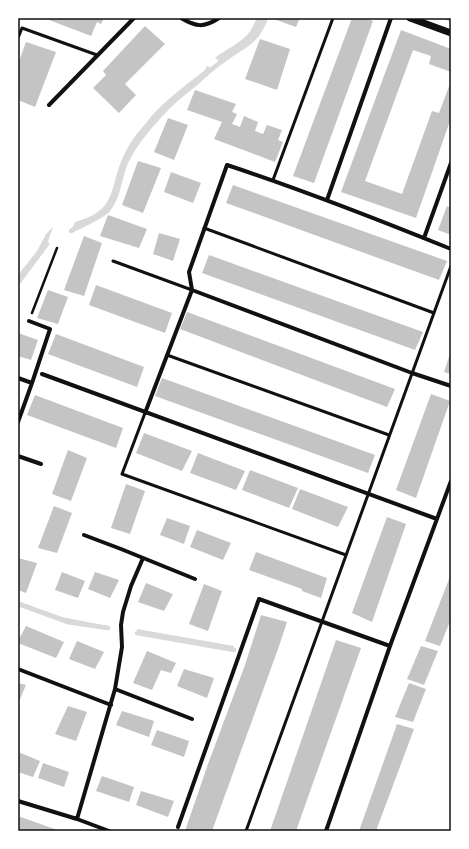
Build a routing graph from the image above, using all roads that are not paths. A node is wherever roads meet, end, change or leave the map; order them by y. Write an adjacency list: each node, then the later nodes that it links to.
1 (134, 18): 9 (street)
2 (181, 18): 3 (street)
3 (219, 18)
4 (333, 18): 12 (lane)
5 (391, 18): 13 (street)
6 (410, 18): 7 (street)
7 (451, 33)
8 (18, 38): 9 (lane)
9 (97, 55): 10 (street)
10 (49, 105)
11 (451, 164): 15 (street)
12 (273, 180): 13 (street); 14 (street)
13 (327, 200): 15 (street)
14 (204, 228): 19 (street); 20 (lane)
15 (424, 238): 16 (street)
16 (451, 249)
17 (113, 261): 19 (lane)
18 (451, 266): 20 (lane)
19 (192, 290): 22 (street); 23 (street)
20 (434, 313): 23 (lane)
21 (29, 321): 26 (street)
22 (167, 355): 28 (street); 30 (lane)
23 (412, 373): 27 (street); 30 (lane)
24 (42, 374): 28 (street)
25 (18, 378): 26 (street)
26 (32, 383): 29 (street)
27 (451, 386)
28 (145, 412): 34 (street); 37 (lane)
29 (18, 422)
30 (389, 435): 34 (lane)
31 (18, 456): 32 (street)
32 (41, 464)
33 (451, 481): 35 (street)
34 (368, 493): 35 (street); 37 (lane)
35 (437, 519): 41 (street)
36 (84, 536): 38 (street)
37 (346, 555): 40 (lane)
38 (143, 558): 39 (street); 43 (street)
39 (196, 579)
40 (322, 620): 41 (street); 48 (street); 50 (lane)
41 (390, 646): 51 (street)
42 (18, 669): 44 (street)
43 (115, 689): 44 (street); 45 (street)
44 (111, 705): 47 (street)
45 (192, 719)
46 (18, 801): 47 (street)
47 (77, 819): 49 (street)
48 (178, 827)
49 (109, 831)
50 (246, 831)
51 (326, 831)

